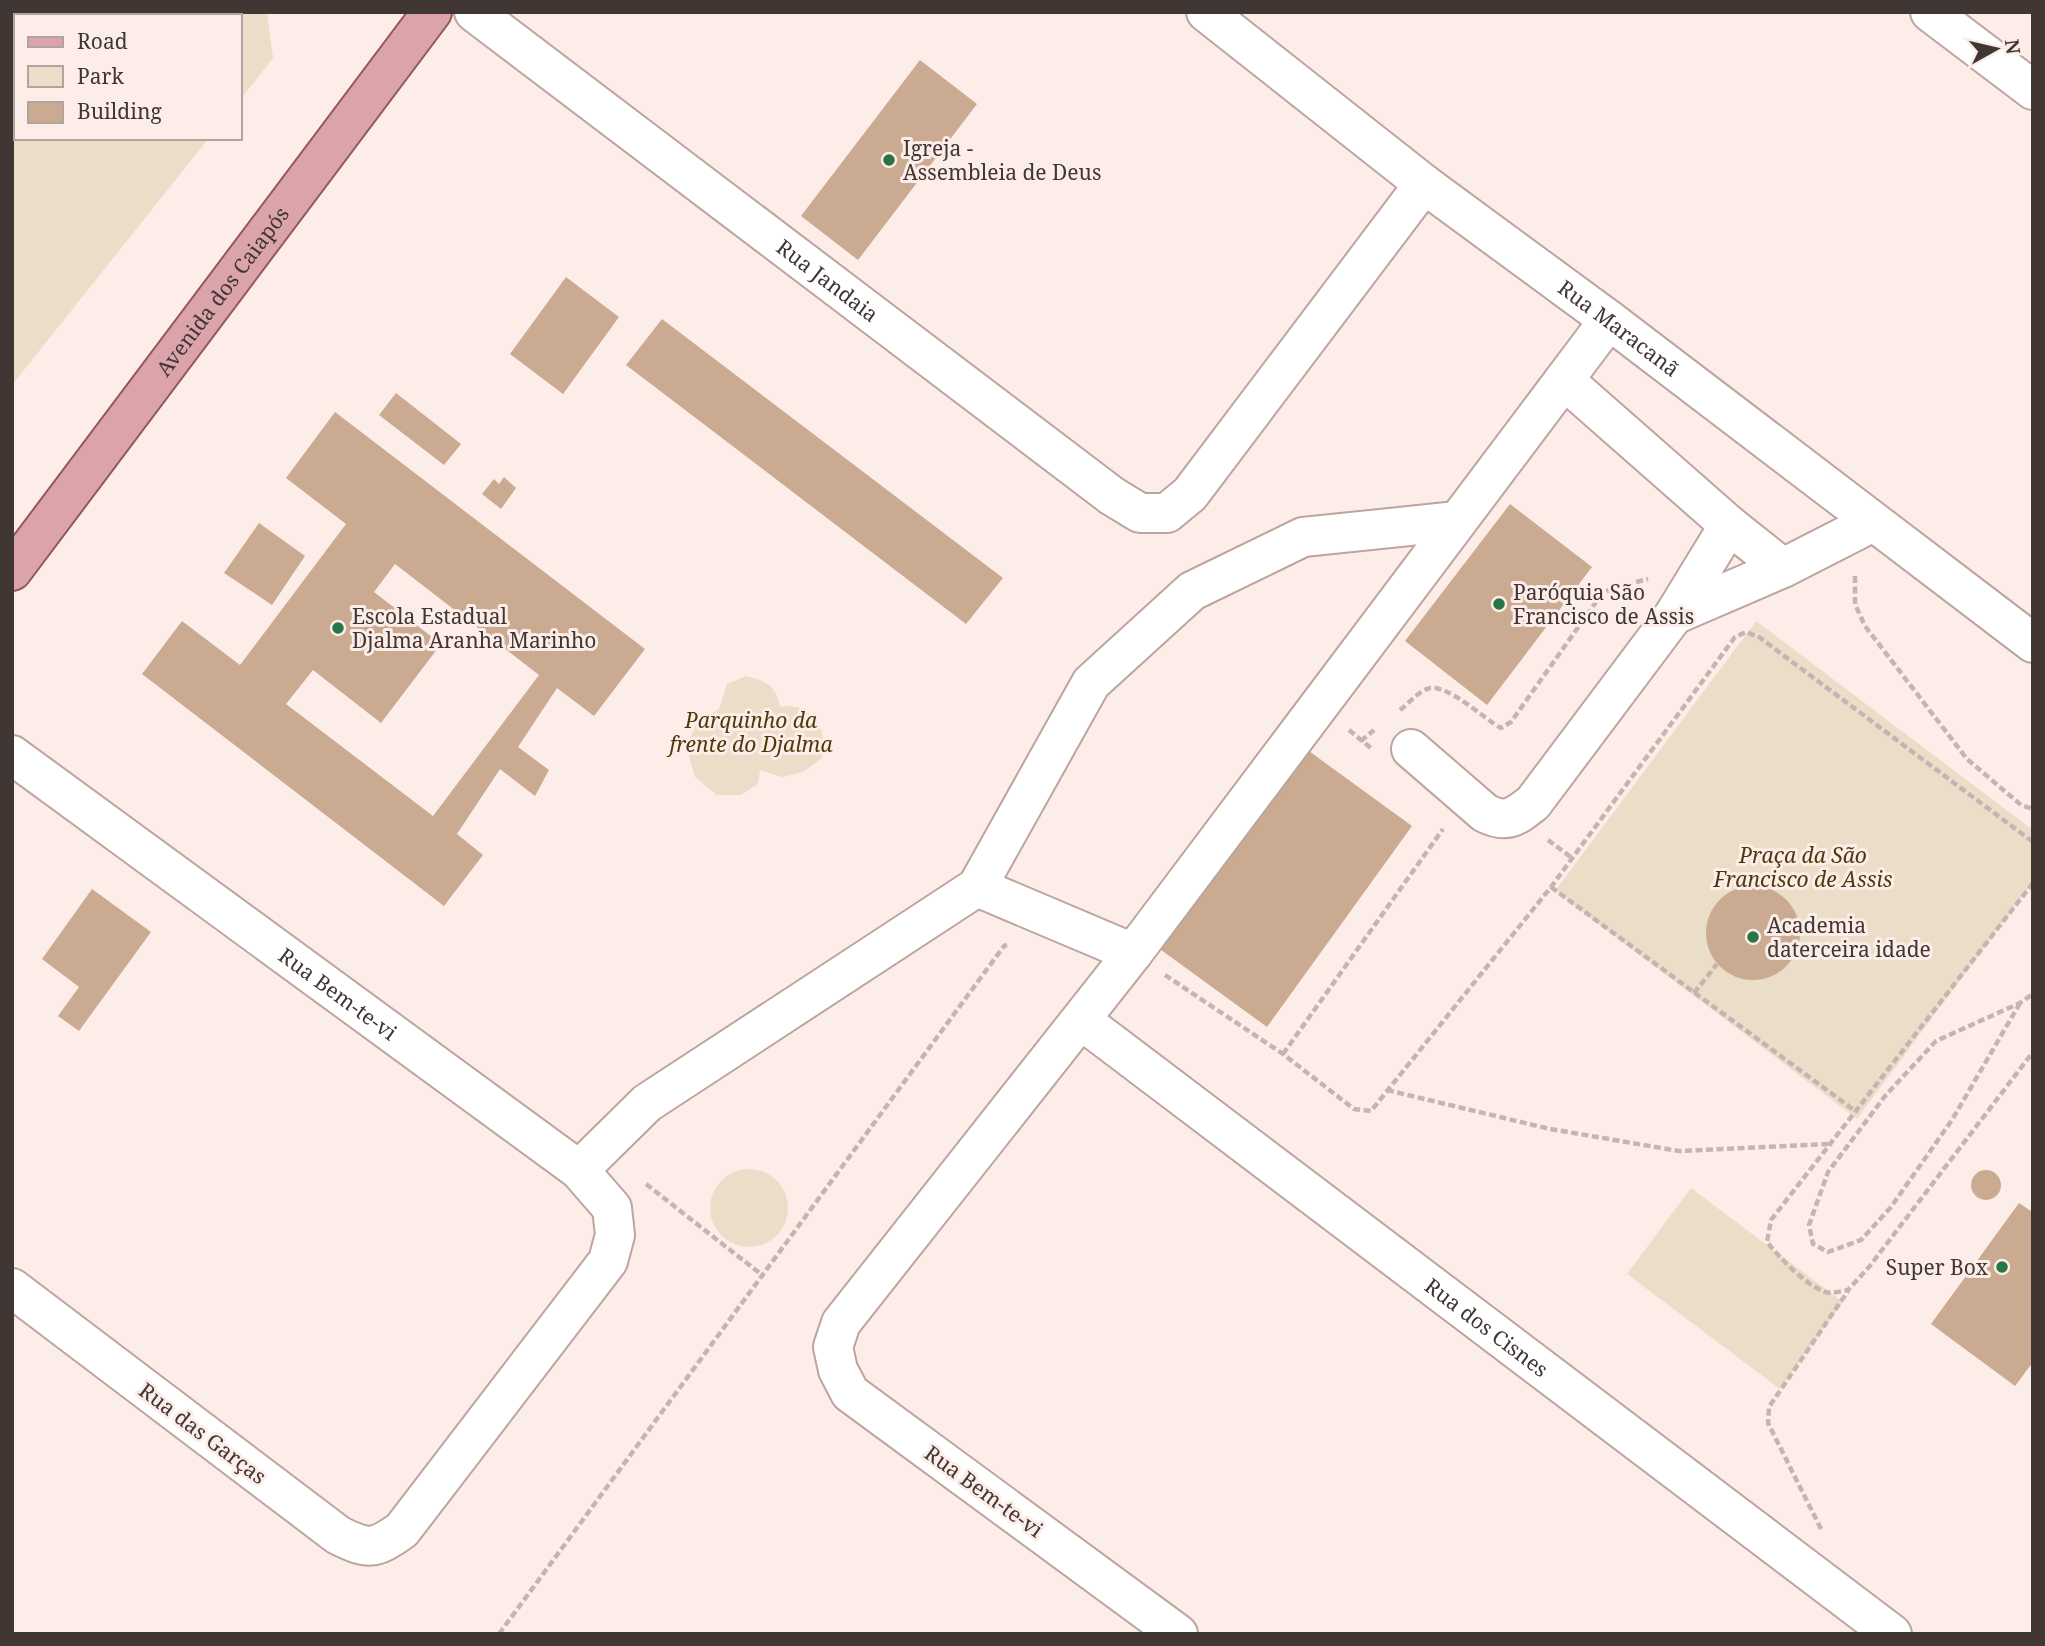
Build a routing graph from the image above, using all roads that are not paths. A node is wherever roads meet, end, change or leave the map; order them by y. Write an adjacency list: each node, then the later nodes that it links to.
1 (432, 12): 13 (main road, Avenida dos Caiapós)
2 (474, 12): 6 (street, Rua Jandaia)
3 (1206, 12): 6 (street, Rua Maracanã)
4 (1930, 12): 5 (street)
5 (2033, 90)
6 (1424, 184): 7 (street, Rua Maracanã)
7 (1609, 320): 8 (street); 10 (street, Rua Maracanã)
8 (1563, 380): 9 (street); 11 (street)
9 (1458, 521): 18 (street); 19 (street)
10 (1873, 522): 12 (street); 15 (street, Rua Maracanã)
11 (1729, 525): 12 (street); 14 (street)
12 (1783, 568): 14 (street)
13 (12, 571)
14 (1674, 615): 16 (street)
15 (2033, 643)
16 (1411, 749)
17 (12, 755): 21 (street, Rua Bem-te-vi)
18 (977, 887): 19 (street); 21 (street)
19 (1133, 953): 20 (street)
20 (1081, 1020): 24 (street, Rua Bem-te-vi); 25 (street, Rua dos Cisnes)
21 (590, 1160): 23 (street, Rua Bem-te-vi)
22 (12, 1288): 23 (street, Rua das Garças)
23 (402, 1530)
24 (1178, 1634)
25 (1892, 1634)

